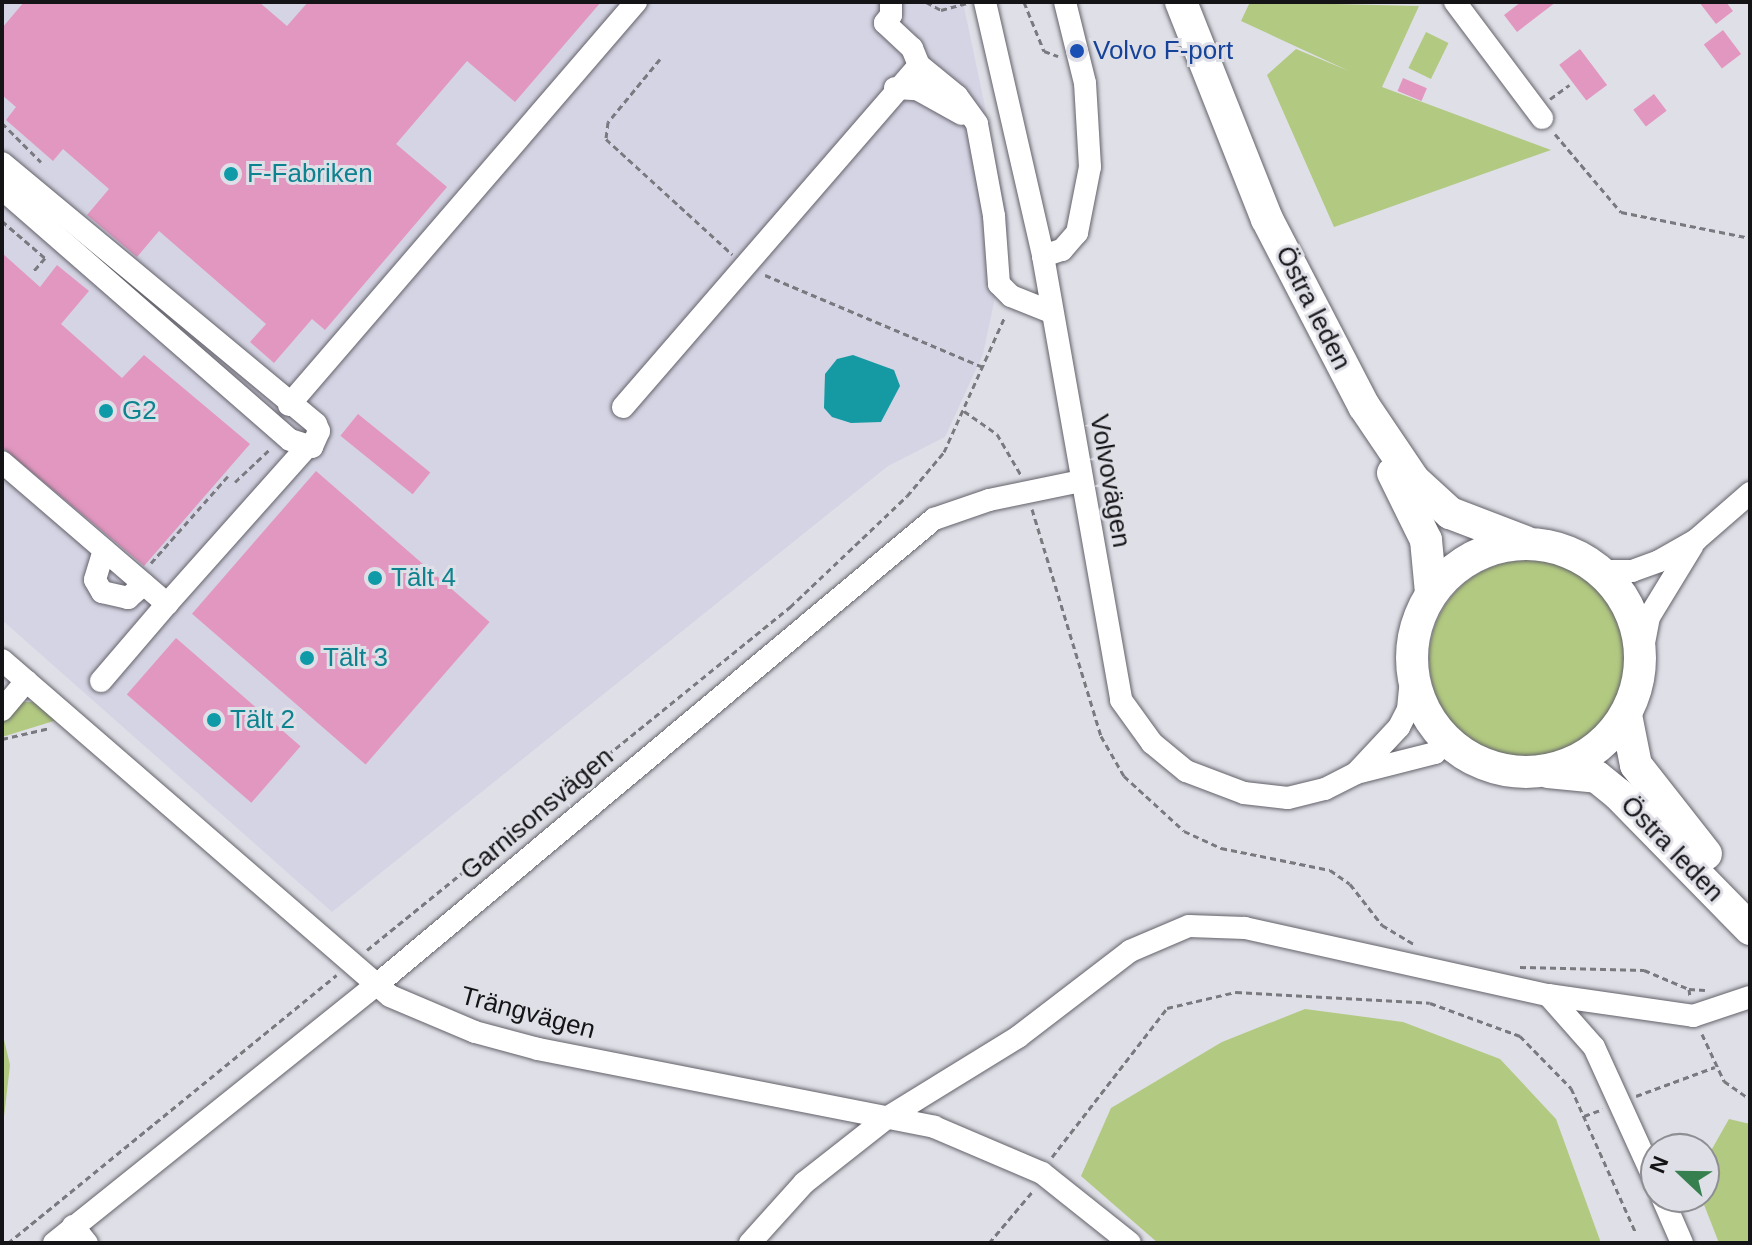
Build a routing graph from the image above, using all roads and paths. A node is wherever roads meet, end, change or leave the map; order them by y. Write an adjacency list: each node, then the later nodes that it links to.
1 (636, 2): 25 (street)
2 (891, 2): 11 (street)
3 (926, 2): 9 (path)
4 (1024, 2): 10 (path)
5 (1065, 2): 21 (street)
6 (1169, 2): 38 (highway, Östra leden)
7 (1181, 2): 33 (highway, Östra leden)
8 (1455, 2): 13 (street)
9 (975, 3): 21 (street, Volvovägen)
10 (1069, 55)
11 (919, 65): 12 (street); 15 (street)
12 (895, 88): 15 (street); 26 (street)
13 (1542, 118): 20 (path)
14 (2, 123): 16 (path)
15 (977, 124): 24 (street)
16 (41, 162)
17 (2, 163): 25 (street)
18 (2, 189): 27 (street)
19 (2, 221): 22 (path)
20 (1750, 238)
21 (1043, 256): 24 (street, Volvovägen)
22 (33, 272)
23 (1009, 306): 54 (path)
24 (1051, 312): 30 (street, Volvovägen)
25 (289, 405): 27 (street)
26 (623, 407)
27 (305, 449): 39 (street)
28 (2, 462): 34 (street)
29 (228, 476): 35 (path)
30 (1081, 481): 51 (street, Volvovägen); 56 (street, Garnisonsvägen)
31 (1750, 493): 32 (street)
32 (1696, 540): 36 (street); 41 (street)
33 (1529, 543): 36 (highway); 38 (highway)
34 (104, 550): 37 (street); 37 (street)
35 (159, 555)
36 (1601, 571): 41 (highway)
37 (144, 584): 39 (street)
38 (1431, 593): 42 (highway)
39 (167, 604): 44 (street)
40 (2, 660): 43 (street, Trängvägen)
41 (1640, 664): 47 (highway)
42 (1412, 669): 49 (highway); 51 (street)
43 (26, 681): 45 (street); 46 (street, Trängvägen)
44 (101, 681)
45 (2, 710)
46 (69, 715): 48 (path); 56 (street, Trängvägen)
47 (1626, 715): 50 (highway); 52 (highway, Östra leden)
48 (2, 739)
49 (1445, 739): 50 (highway); 51 (street, Volvovägen)
50 (1541, 771): 53 (highway, Östra leden)
51 (1356, 773)
52 (1750, 900)
53 (1750, 929)
54 (363, 954)
55 (334, 977): 68 (path)
56 (374, 987): 62 (street, Trängvägen); 67 (street, Garnisonsvägen)
57 (1548, 995): 58 (street); 60 (street); 62 (street)
58 (1750, 997)
59 (1715, 1067): 60 (path)
60 (1619, 1103): 61 (path); 63 (street)
61 (1584, 1116): 64 (path); 66 (path)
62 (888, 1117): 64 (street, Trängvägen); 70 (street)
63 (1640, 1148)
64 (1042, 1173): 71 (path); 72 (street, Trängvägen)
65 (1669, 1213): 73 (street)
66 (1635, 1231)
67 (80, 1235): 69 (street, Garnisonsvägen)
68 (8, 1243)
69 (54, 1243)
70 (750, 1243)
71 (989, 1243)
72 (1130, 1243)
73 (1682, 1243)

